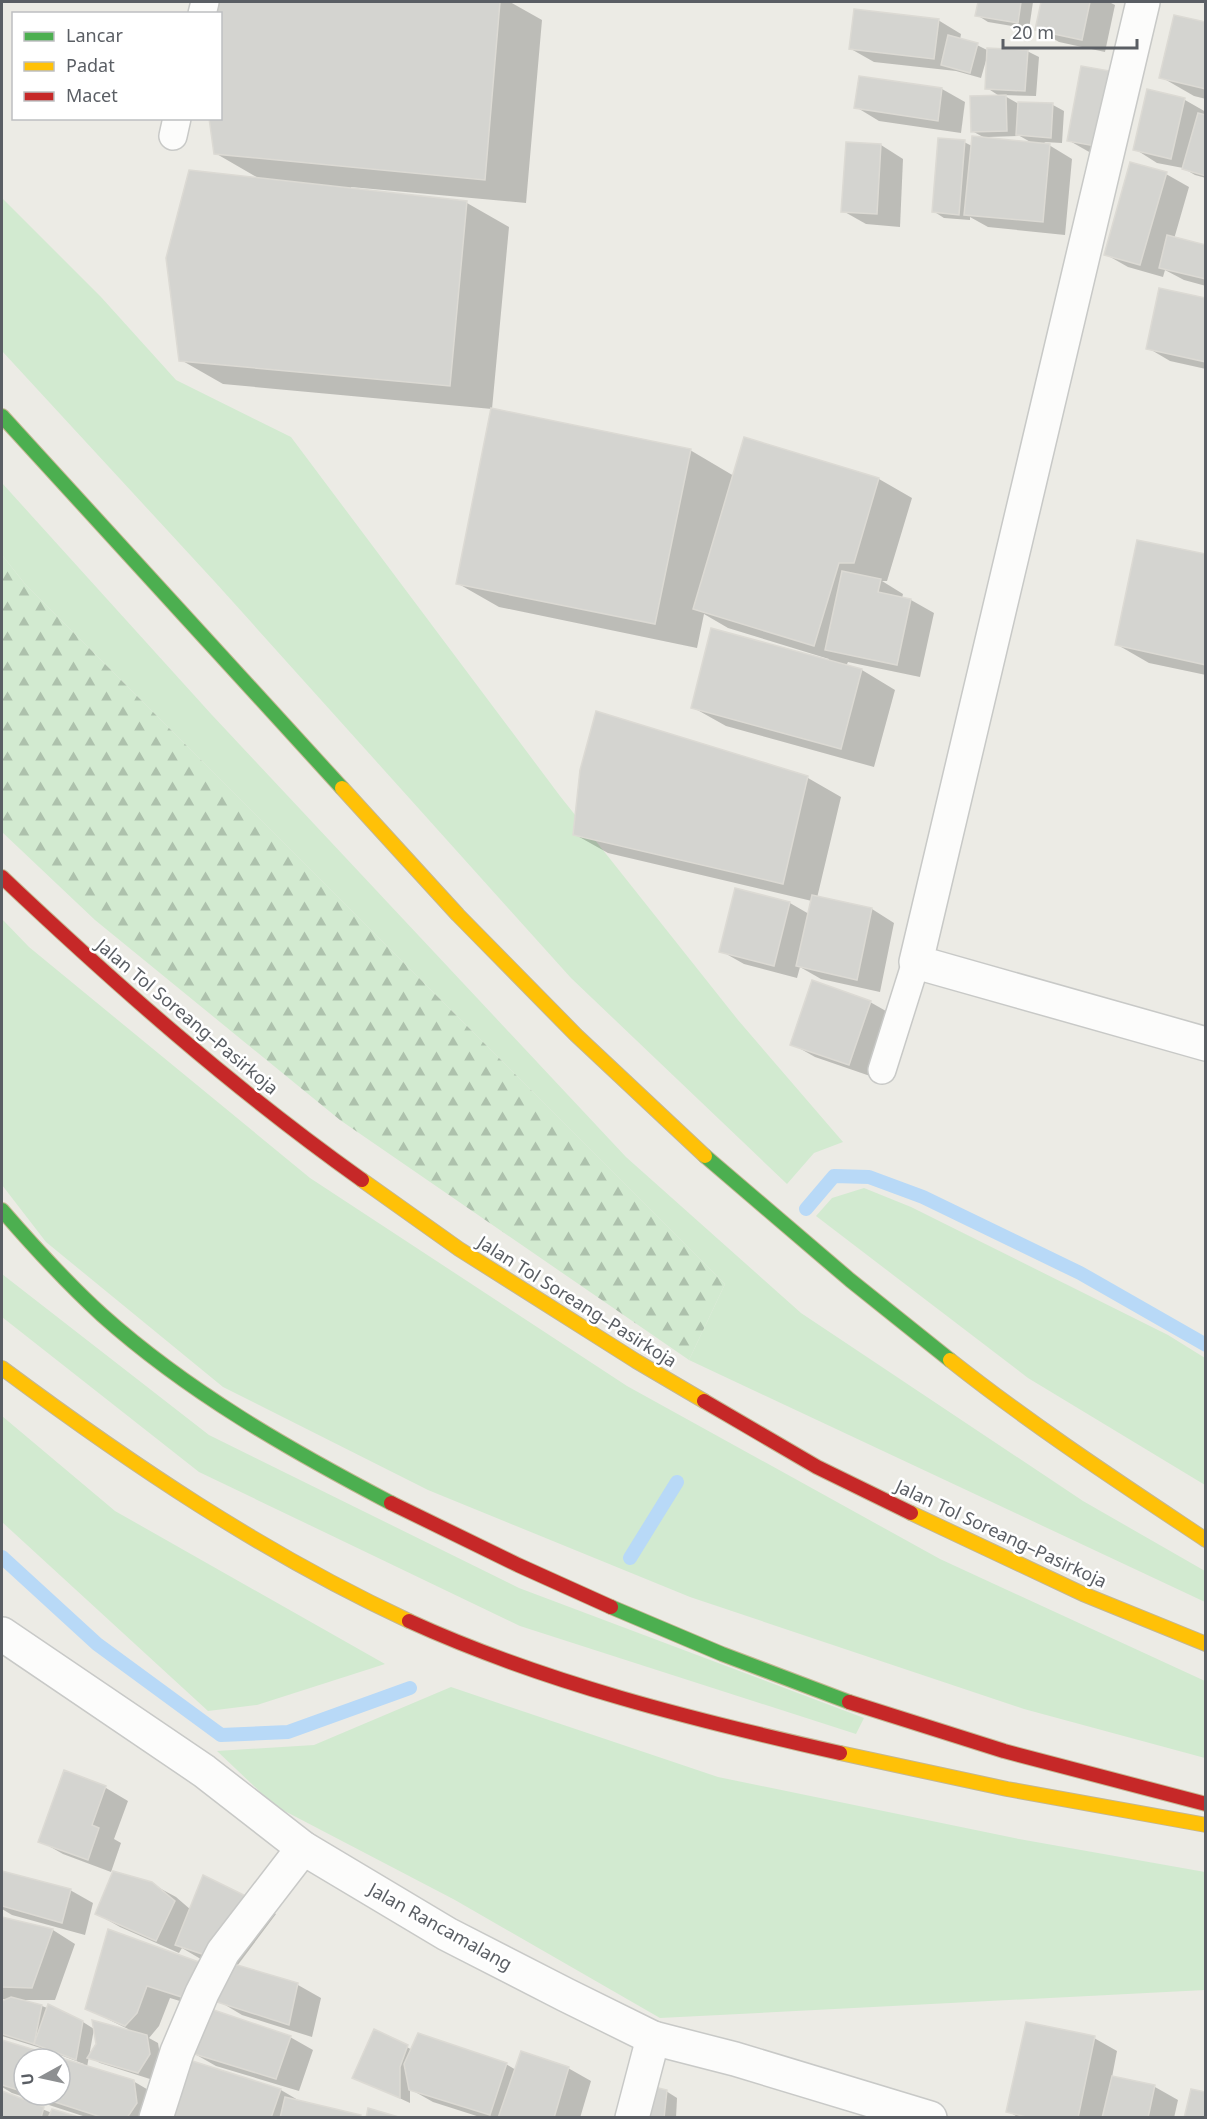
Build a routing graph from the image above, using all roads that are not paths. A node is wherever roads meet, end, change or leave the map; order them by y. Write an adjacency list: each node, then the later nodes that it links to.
1 (1143, 2): 4 (street)
2 (2, 416): 9 (highway)
3 (2, 877): 11 (highway, Jalan Tol Soreang–Pasirkoja)
4 (916, 962): 5 (street); 6 (lane)
5 (1206, 1044)
6 (882, 1070)
7 (2, 1210): 12 (highway)
8 (2, 1368): 13 (highway)
9 (1206, 1540)
10 (2, 1634): 14 (street, Jalan Rancamalang)
11 (1206, 1644)
12 (1206, 1804)
13 (1206, 1825)
14 (303, 1848): 15 (street, Jalan Rancamalang); 16 (street)
15 (653, 2037): 17 (street); 18 (street, Jalan Rancamalang)
16 (156, 2118)
17 (632, 2118)
18 (930, 2118)

